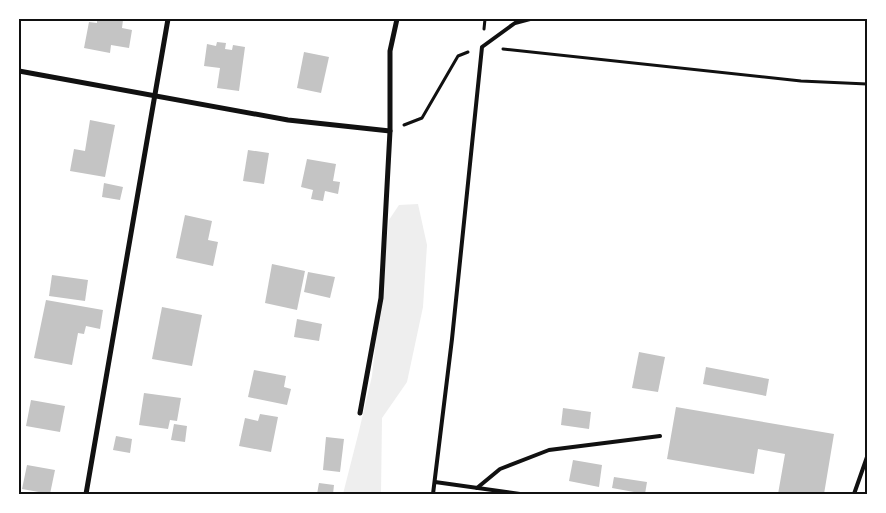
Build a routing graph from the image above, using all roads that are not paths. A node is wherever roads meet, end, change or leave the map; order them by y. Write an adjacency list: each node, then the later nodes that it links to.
1 (168, 19): 5 (street)
2 (397, 19): 6 (street)
3 (530, 19): 10 (lane)
4 (19, 72): 5 (street)
5 (154, 96): 6 (street); 12 (street)
6 (390, 131): 7 (street)
7 (360, 413)
8 (660, 436): 11 (lane)
9 (867, 458): 15 (lane)
10 (435, 482): 11 (lane); 13 (lane)
11 (477, 488): 14 (lane)
12 (86, 494)
13 (433, 494)
14 (520, 494)
15 (854, 494)

